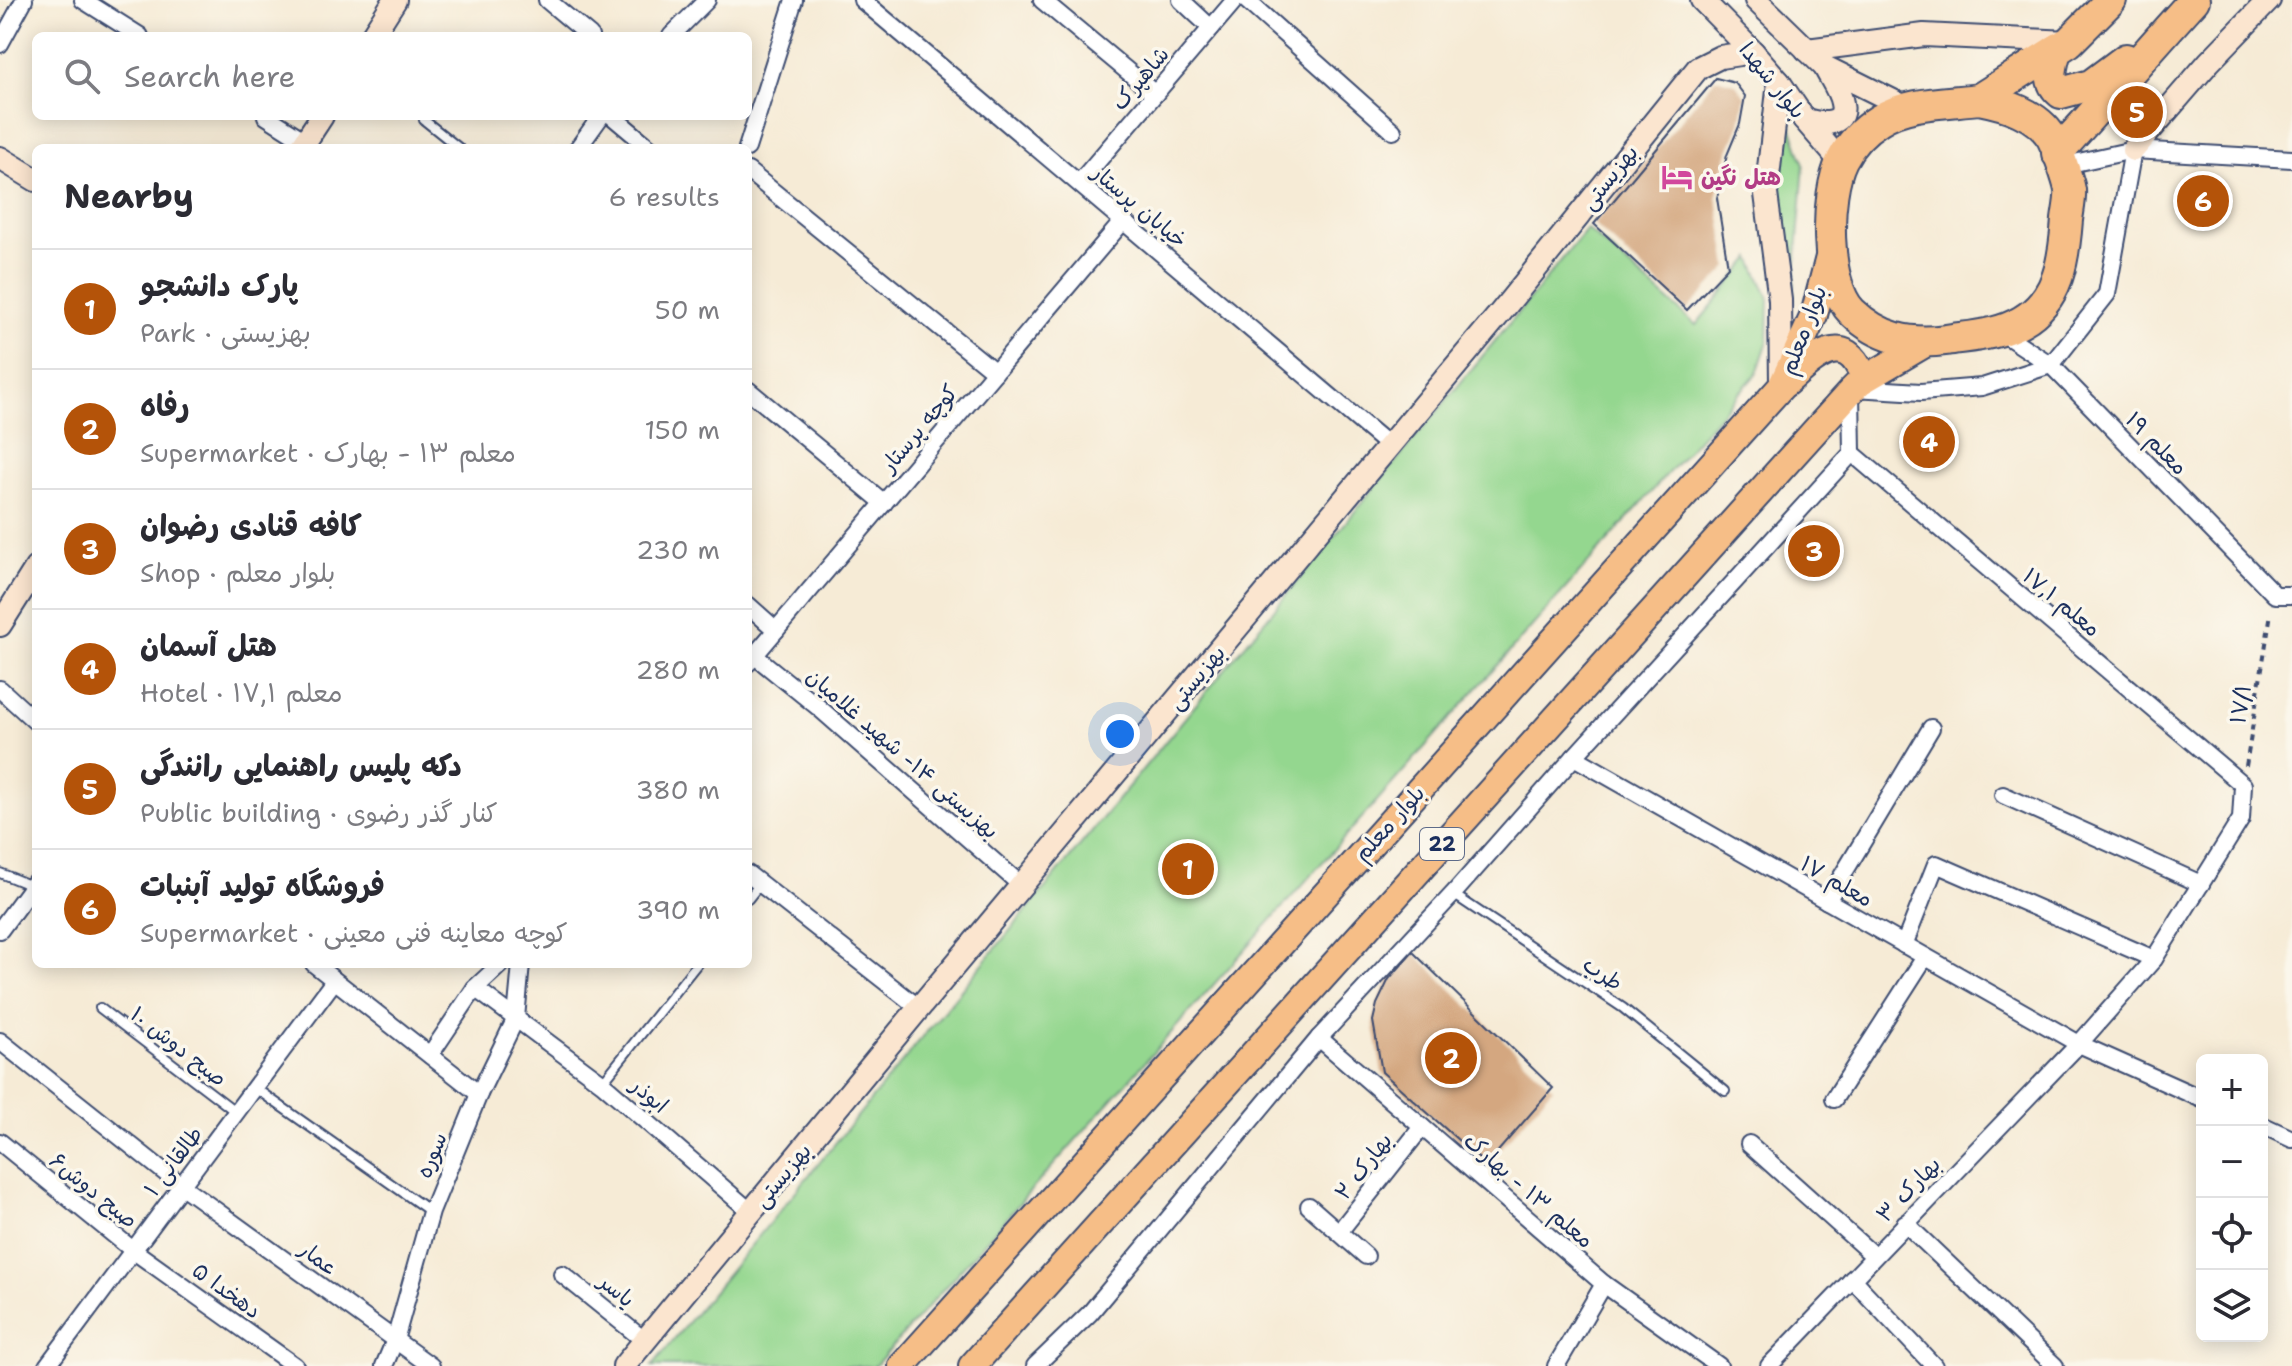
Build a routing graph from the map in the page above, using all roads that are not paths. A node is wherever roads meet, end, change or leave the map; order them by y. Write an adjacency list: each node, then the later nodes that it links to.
1 (24, 0): 24 (street)
2 (83, 0): 19 (street)
3 (395, 0): 20 (street)
4 (547, 0): 21 (street)
5 (707, 0): 22 (street)
6 (794, 0): 45 (street)
7 (862, 0): 17 (street, خیابان پرستار)
8 (1042, 0): 30 (street)
9 (1181, 0): 18 (street)
10 (1235, 0): 18 (street, شاهپرک)
11 (1246, 0): 39 (street)
12 (1702, 0): 27 (street, بلوار شهدا)
13 (1756, 0): 26 (street, بلوار شهدا)
14 (2111, 0): 25 (highway)
15 (2194, 0): 23 (highway)
16 (2269, 0): 46 (street)
17 (880, 6): 53 (street, خیابان پرستار)
18 (1211, 28): 30 (street, شاهپرک)
19 (134, 32)
20 (375, 32)
21 (585, 32)
22 (675, 32)
23 (2159, 38): 25 (highway); 48 (highway)
24 (0, 44)
25 (2062, 46): 26 (street); 31 (highway)
26 (1807, 50): 28 (street, بلوار شهدا)
27 (1753, 52): 29 (street, بلوار شهدا); 63 (street, بهزیستی)
28 (1825, 67): 32 (street, بلوار شهدا); 33 (street)
29 (1779, 82): 33 (street, بلوار شهدا); 60 (street)
30 (1155, 94): 53 (street, شاهپرک)
31 (1979, 99): 32 (highway); 48 (highway)
32 (1907, 108): 50 (highway)
33 (1804, 119): 50 (street, بلوار شهدا)
34 (271, 120): 40 (street)
35 (320, 120): 41 (street)
36 (424, 120): 42 (lane)
37 (598, 120): 43 (street)
38 (617, 120): 44 (street)
39 (1393, 131)
40 (304, 144)
41 (308, 144)
42 (454, 144)
43 (581, 144)
44 (645, 144)
45 (748, 144)
46 (2133, 150): 48 (street); 49 (street); 58 (street)
47 (0, 158): 52 (street)
48 (2059, 159): 56 (highway)
49 (2292, 159)
50 (1841, 162): 55 (highway)
51 (752, 174): 59 (street)
52 (32, 178)
53 (1079, 183): 54 (street, خیابان پرستار)
54 (1123, 221): 59 (street, کوچه پرستار); 63 (street, خیابان پرستار)
55 (1830, 253): 57 (highway); 60 (main road, بلوار معلم)
56 (2001, 332): 57 (highway); 58 (street, معلم ۱۹)
57 (1928, 342): 61 (main road, 22)
58 (2051, 365): 61 (street); 67 (street, معلم ۱۹)
59 (995, 372): 65 (street, کوچه پرستار)
60 (1781, 387): 61 (main road); 135 (main road, بلوار معلم)
61 (1855, 387): 64 (street); 136 (main road, 22)
62 (752, 393): 65 (street)
63 (1389, 446): 83 (street, بهزیستی)
64 (1852, 453): 76 (street); 77 (street, معلم ۱۷٫۱)
65 (884, 503): 70 (street, کوچه پرستار)
66 (32, 574): 69 (street)
67 (2292, 595)
68 (752, 609): 70 (street)
69 (0, 625)
70 (776, 630): 71 (street, کوچه پرستار)
71 (752, 658)
72 (752, 660): 83 (street, بهزیستی ۱۴- شهید غلامیان)
73 (0, 689): 74 (street)
74 (32, 718)
75 (1931, 728): 86 (street)
76 (1574, 757): 85 (street); 86 (street, معلم ۱۷)
77 (2243, 785): 82 (street, بهارک ۳)
78 (2003, 795): 82 (street)
79 (0, 873): 81 (lane)
80 (754, 879): 98 (street)
81 (32, 883)
82 (2201, 884): 90 (street, بهارک ۳)
83 (1021, 885): 98 (street, بهزیستی)
84 (32, 887): 87 (street)
85 (1453, 894): 100 (street); 106 (lane, طرب)
86 (1827, 901): 88 (street, معلم ۱۷)
87 (0, 930)
88 (1904, 945): 89 (street, معلم ۱۷); 90 (street)
89 (1925, 957): 102 (street, معلم ۱۷); 109 (street)
90 (2154, 959): 102 (street, بهارک ۳)
91 (319, 968): 95 (street)
92 (497, 968): 96 (street)
93 (521, 968): 99 (street, سوره)
94 (694, 968): 104 (lane)
95 (334, 981): 103 (street); 105 (street, طالقانی ۱)
96 (475, 988): 99 (street, ابوذر); 103 (street)
97 (100, 1008): 110 (lane, صبح دوش ۱۰)
98 (919, 1008): 119 (street, بهزیستی)
99 (516, 1018): 104 (street, ابوذر); 107 (street, سوره)
100 (1319, 1038): 112 (street, معلم ۱۳ - بهارک); 137 (street)
101 (0, 1041): 116 (street, عمار)
102 (2079, 1044): 108 (street, معلم ۱۷); 120 (street, بهارک ۳)
103 (430, 1055): 107 (street)
104 (602, 1083): 119 (street, ابوذر)
105 (254, 1087): 110 (street, طالقانی ۱); 118 (lane)
106 (1725, 1091)
107 (479, 1094): 118 (street, سوره)
108 (2196, 1096)
109 (1834, 1099)
110 (236, 1113): 116 (street, طالقانی ۱)
111 (2264, 1126): 113 (street)
112 (1422, 1127): 121 (street, بهارک ۲); 127 (street, معلم ۱۳ - بهارک)
113 (2292, 1139)
114 (0, 1142): 122 (street, صبح دوش۶)
115 (1749, 1144): 124 (street)
116 (182, 1186): 122 (street, طالقانی ۱); 128 (street, عمار)
117 (1309, 1206): 121 (street)
118 (431, 1212): 128 (street, سوره)
119 (751, 1212): 129 (street, بهزیستی)
120 (1905, 1223): 124 (street, بهارک ۳); 142 (street)
121 (1339, 1232): 123 (street)
122 (134, 1251): 130 (street, طالقانی ۱); 131 (street, دهخدا ۵)
123 (1366, 1256)
124 (1874, 1256): 126 (street, بهارک ۳)
125 (562, 1274): 129 (street, یاسر)
126 (1852, 1279): 140 (street, بهارک ۳); 141 (street)
127 (1604, 1284): 138 (street); 139 (street, معلم ۱۳ - بهارک)
128 (395, 1340): 132 (street, سوره); 133 (street, عمار)
129 (645, 1341): 134 (street, بهزیستی)
130 (47, 1366)
131 (295, 1366)
132 (384, 1366)
133 (431, 1366)
134 (624, 1366)
135 (902, 1366)
136 (972, 1366)
137 (1035, 1366)
138 (1556, 1366)
139 (1719, 1366)
140 (1769, 1366)
141 (1934, 1366)
142 (2055, 1366)

